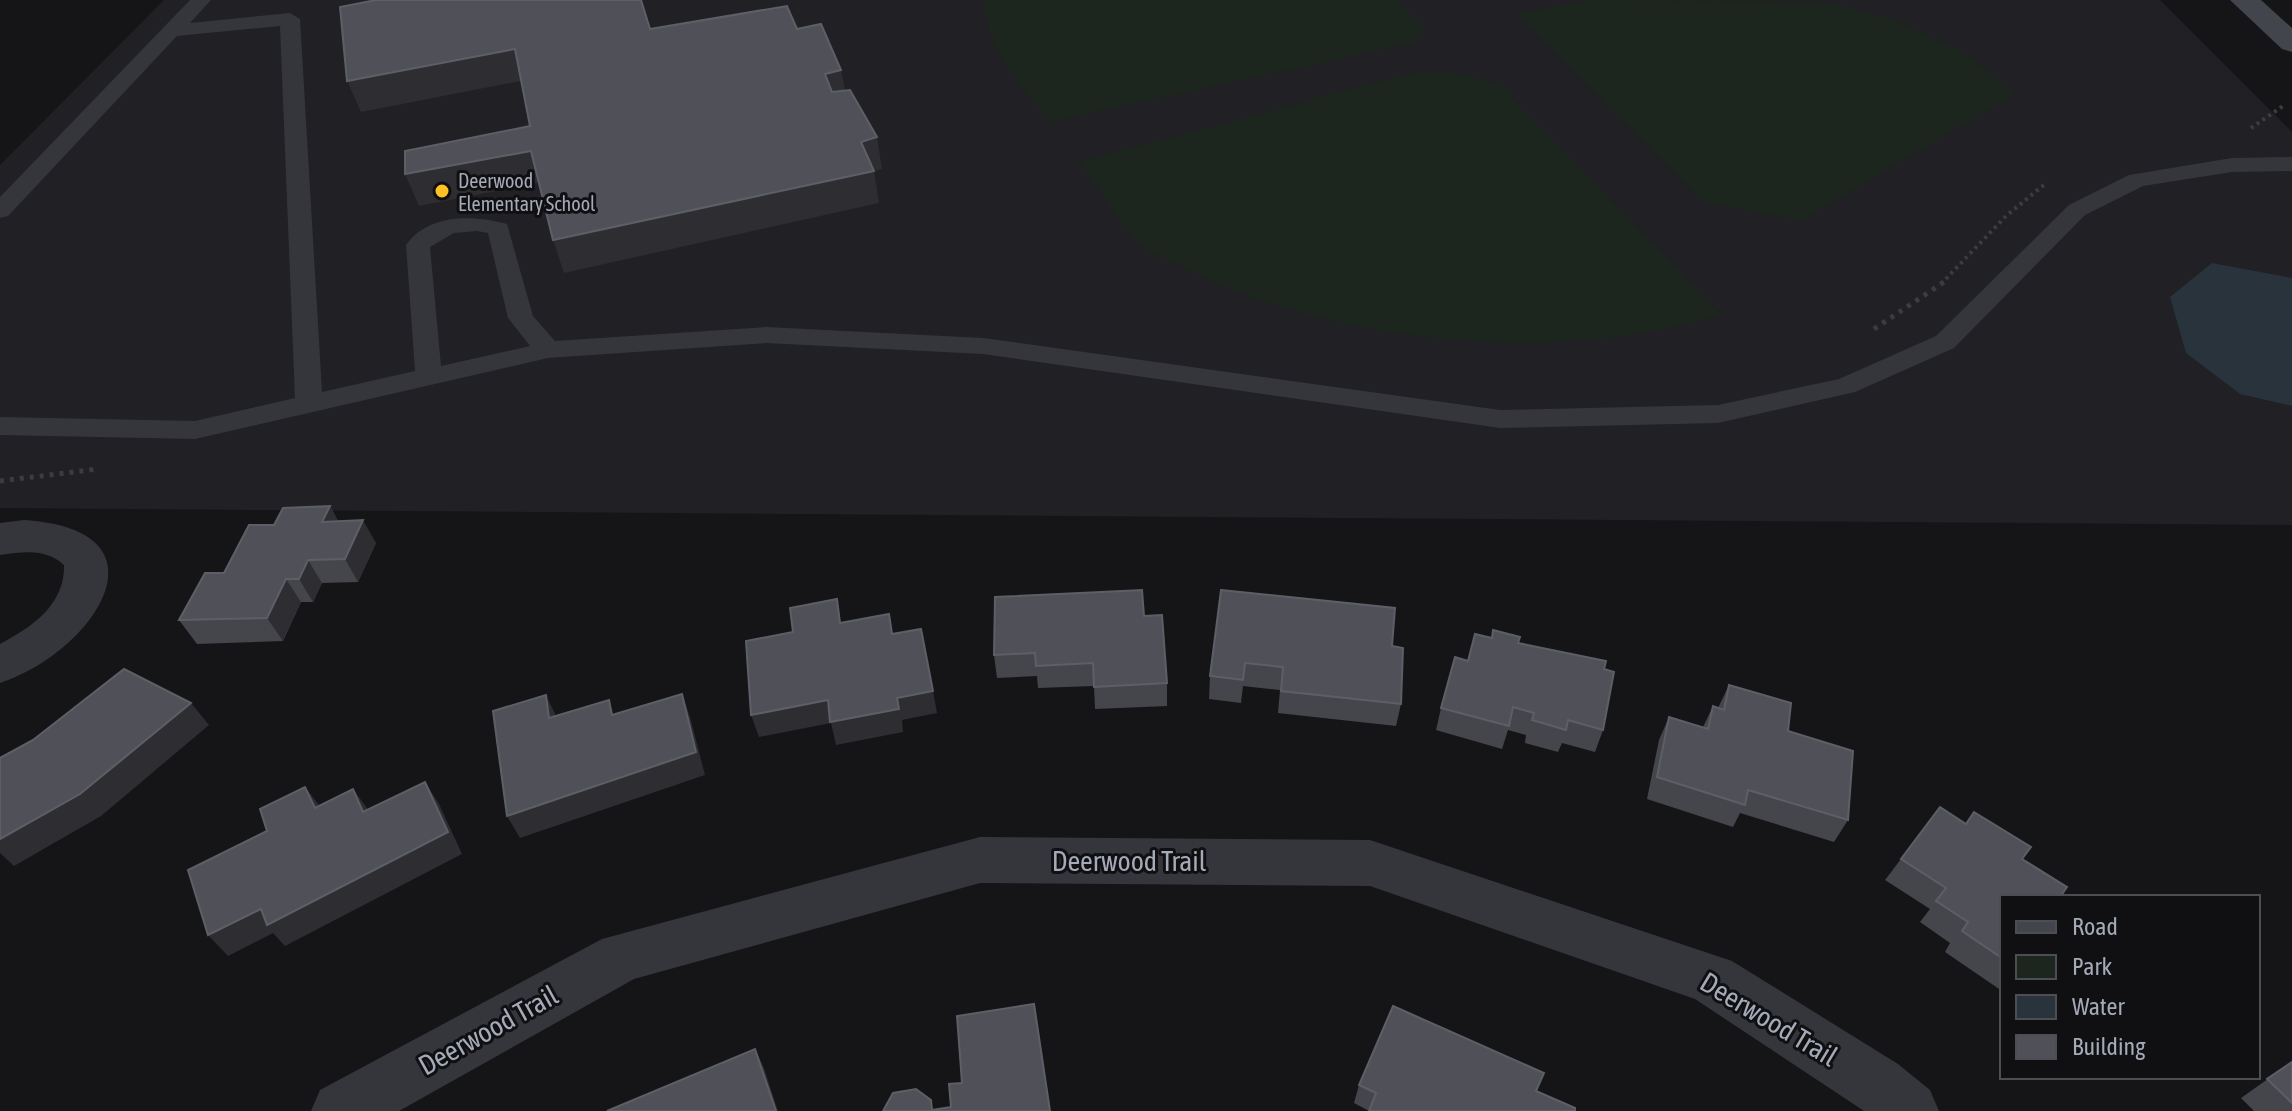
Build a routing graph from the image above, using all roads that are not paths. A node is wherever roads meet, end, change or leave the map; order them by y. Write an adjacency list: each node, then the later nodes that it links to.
1 (201, 0): 5 (lane)
2 (270, 0): 4 (lane)
3 (2244, 0): 6 (street)
4 (248, 24): 5 (lane); 11 (lane)
5 (171, 31): 8 (lane)
6 (2292, 43)
7 (2292, 164): 9 (lane)
8 (0, 211)
9 (548, 350): 10 (lane); 10 (lane)
10 (429, 377): 11 (lane)
11 (309, 404): 12 (lane)
12 (0, 426)
13 (0, 539): 14 (street)
14 (0, 665)
15 (341, 1111): 16 (street, Deerwood Trail)
16 (1909, 1111)

